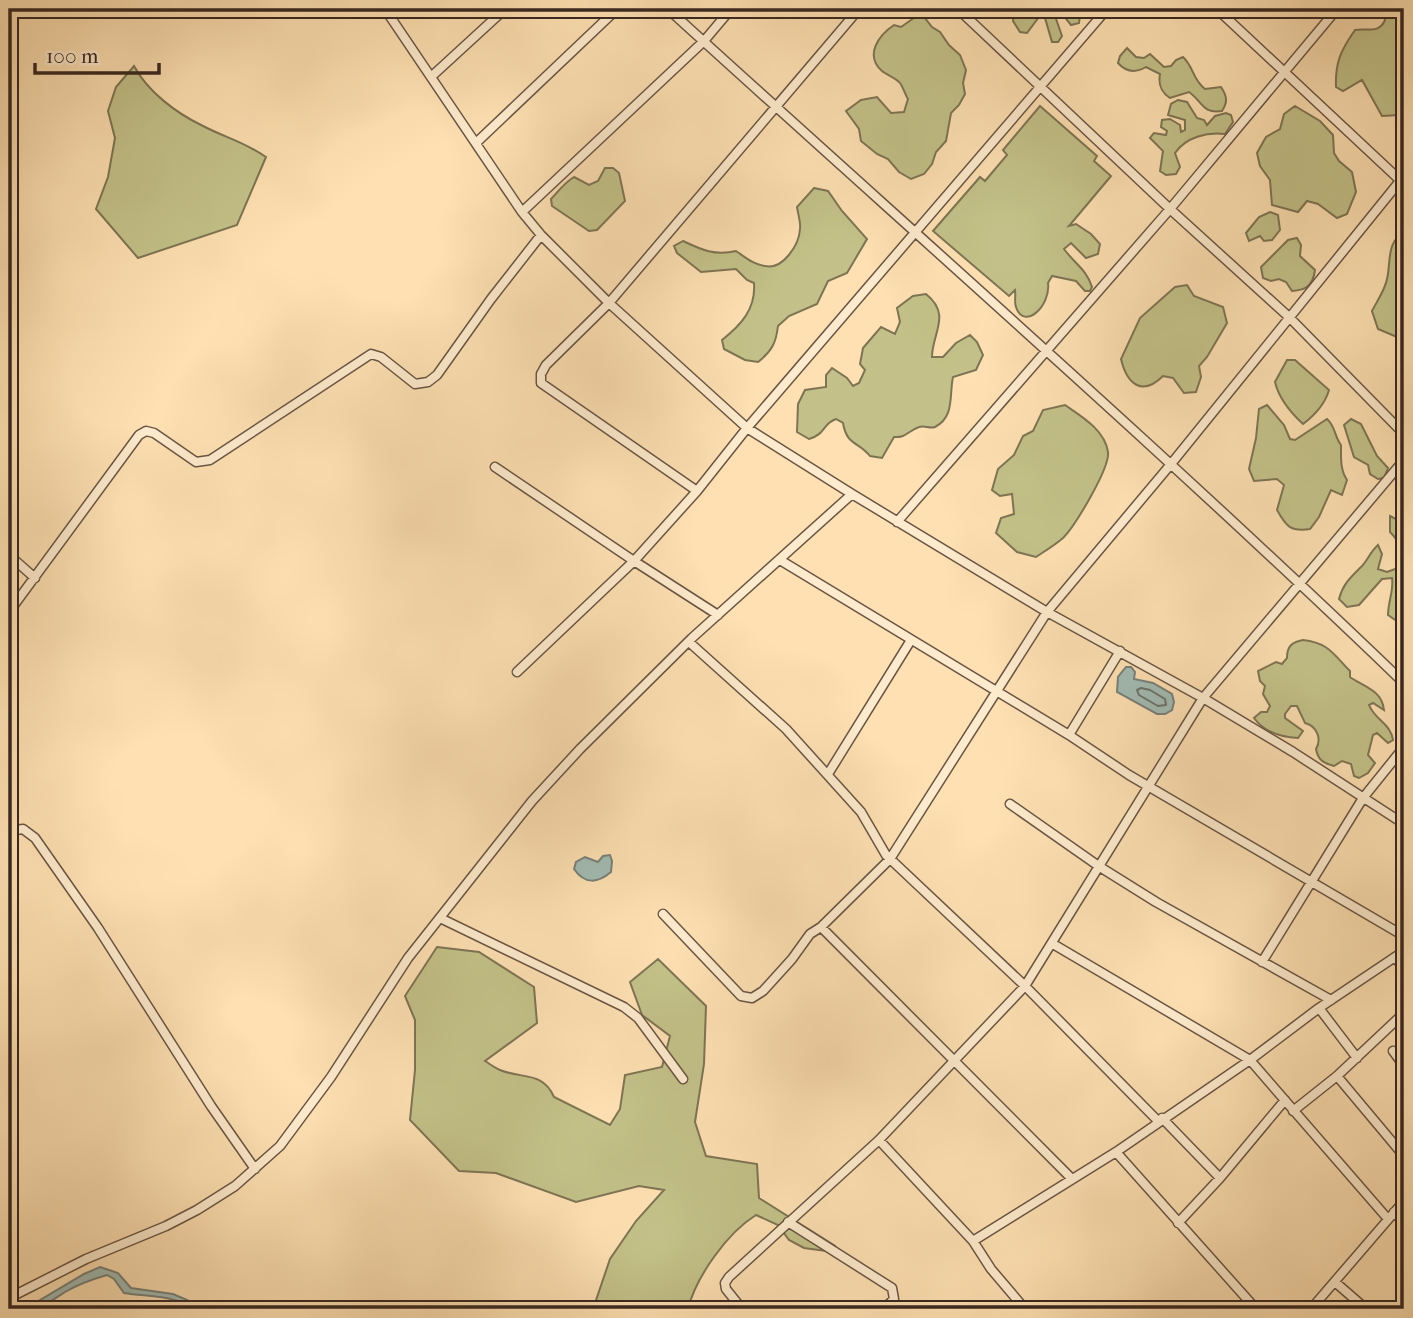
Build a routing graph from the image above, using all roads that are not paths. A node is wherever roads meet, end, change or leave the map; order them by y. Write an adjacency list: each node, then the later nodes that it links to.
1 (384, 9): 13 (street)
2 (505, 9): 13 (street)
3 (617, 9): 16 (street)
4 (668, 9): 11 (street)
5 (731, 9): 11 (street)
6 (859, 9): 15 (street)
7 (958, 9): 14 (street)
8 (1107, 9): 14 (street)
9 (1217, 9): 12 (street)
10 (1337, 9): 12 (street)
11 (704, 41): 15 (street); 19 (street)
12 (1285, 71): 17 (street); 18 (street)
13 (432, 76): 16 (street)
14 (1041, 86): 18 (street); 20 (street)
15 (775, 107): 20 (street); 22 (street)
16 (477, 142): 19 (street)
17 (1403, 180): 23 (street)
18 (1170, 209): 23 (street); 24 (street)
19 (522, 212): 21 (street)
20 (915, 234): 24 (street); 25 (street)
21 (541, 235): 22 (street); 36 (street)
22 (609, 303): 25 (street); 30 (street)
23 (1289, 317): 26 (street); 28 (street)
24 (1047, 349): 28 (street); 32 (street)
25 (747, 428): 30 (street); 31 (street)
26 (1404, 434)
27 (1404, 460): 37 (street)
28 (1171, 464): 37 (street); 39 (street)
29 (495, 467): 35 (street)
30 (697, 491): 35 (street)
31 (852, 494): 32 (street); 34 (street)
32 (897, 522): 39 (street)
33 (9, 555): 36 (street)
34 (780, 560): 40 (street); 41 (street)
35 (634, 561): 40 (street); 44 (street)
36 (35, 578): 38 (street)
37 (1300, 582): 45 (street); 47 (street)
38 (9, 612)
39 (1047, 612): 43 (street); 46 (street)
40 (718, 615): 42 (street)
41 (911, 640): 46 (street); 50 (street)
42 (689, 642): 50 (street); 60 (street)
43 (1120, 651): 47 (street); 48 (street)
44 (516, 672)
45 (1404, 683)
46 (996, 691): 48 (street); 56 (street)
47 (1203, 698): 51 (street); 52 (street)
48 (1069, 735): 51 (street)
49 (1404, 747): 52 (street)
50 (828, 774): 56 (street)
51 (1149, 785): 57 (street); 58 (street)
52 (1363, 797): 54 (street); 58 (street)
53 (1010, 804): 57 (street)
54 (1404, 824)
55 (9, 831): 85 (street)
56 (890, 859): 61 (street); 68 (street)
57 (1100, 867): 63 (street); 66 (street)
58 (1312, 880): 62 (street); 66 (street)
59 (663, 914): 61 (street)
60 (440, 918): 78 (street); 85 (street)
61 (821, 927): 75 (street)
62 (1404, 936)
63 (1053, 944): 68 (street); 74 (street)
64 (1404, 951): 65 (street)
65 (1395, 957): 67 (street); 69 (street)
66 (1262, 962): 69 (street)
67 (1404, 969)
68 (1025, 986): 75 (street); 81 (street)
69 (1331, 1000): 70 (street)
70 (1319, 1008): 73 (street); 74 (street)
71 (1404, 1013): 73 (street)
72 (1393, 1051): 76 (street)
73 (1357, 1058): 77 (street)
74 (1250, 1060): 79 (street); 81 (street)
75 (953, 1062): 82 (street); 87 (street)
76 (1404, 1066)
77 (1337, 1076): 80 (street); 84 (street)
78 (683, 1079)
79 (1284, 1100): 80 (street); 86 (street)
80 (1293, 1111): 89 (street)
81 (1160, 1120): 83 (street); 86 (street)
82 (879, 1140): 90 (street); 93 (street)
83 (1116, 1152): 87 (street); 91 (street)
84 (1404, 1156)
85 (255, 1169): 95 (street)
86 (1220, 1178): 91 (street)
87 (1072, 1179): 93 (street)
88 (1404, 1201): 89 (street)
89 (1391, 1216): 92 (street); 94 (street)
90 (788, 1222): 96 (street); 97 (street)
91 (1178, 1223): 99 (street)
92 (1404, 1223)
93 (973, 1241): 98 (street)
94 (1335, 1282): 100 (street); 101 (street)
95 (9, 1298)
96 (742, 1309)
97 (884, 1309)
98 (1025, 1309)
99 (1256, 1309)
100 (1311, 1309)
101 (1366, 1309)

